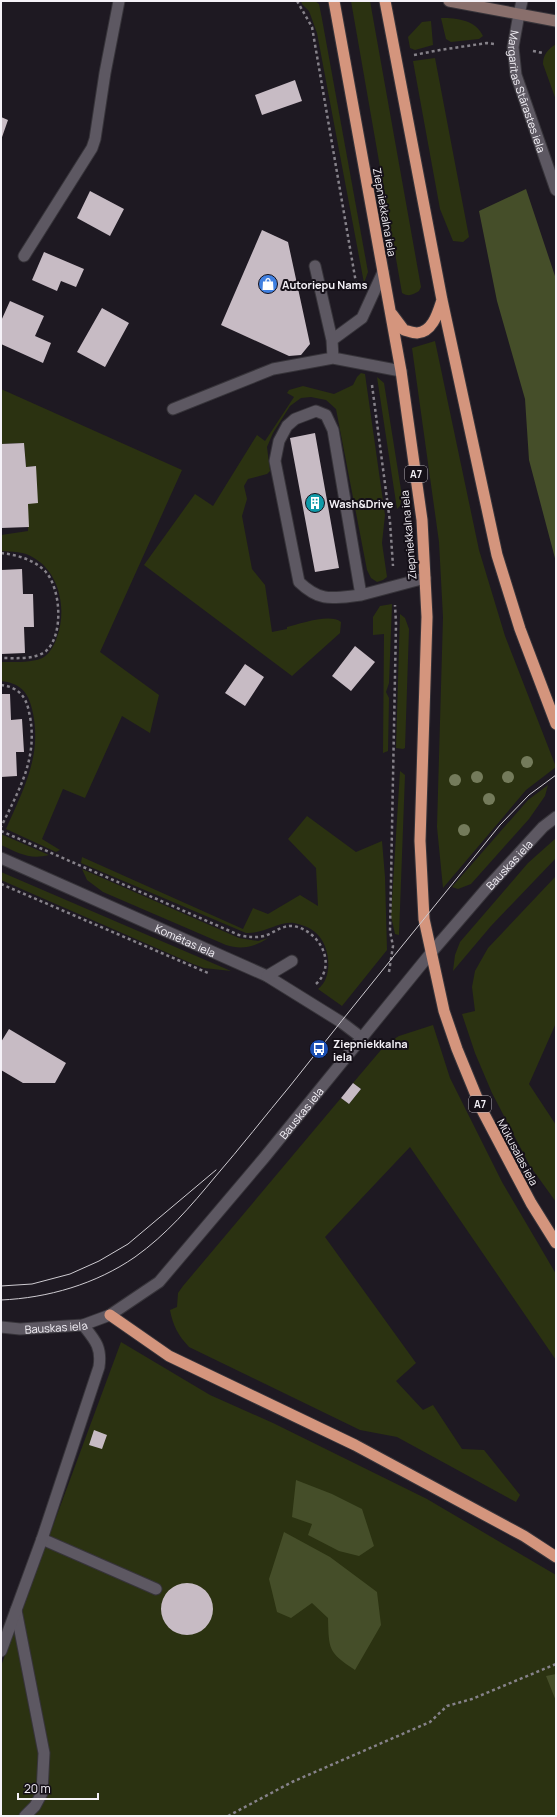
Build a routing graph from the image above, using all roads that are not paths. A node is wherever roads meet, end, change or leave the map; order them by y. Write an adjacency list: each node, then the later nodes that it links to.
1 (119, 1): 9 (street)
2 (334, 1): 11 (highway, Ziepniekkalna iela / A7)
3 (385, 1): 12 (highway)
4 (449, 1): 6 (main road)
5 (522, 1): 6 (street, Margaritas Stārastes iela)
6 (519, 14): 7 (main road); 8 (street, Margaritas Stārastes iela)
7 (556, 20)
8 (556, 190)
9 (24, 256)
10 (315, 266): 14 (street)
11 (383, 272): 13 (highway, Ziepniekkalna iela / A7); 14 (street)
12 (442, 300): 13 (highway); 20 (highway)
13 (391, 312): 16 (highway, Ziepniekkalna iela / A7)
14 (332, 340): 15 (street)
15 (333, 358): 16 (street); 17 (street)
16 (401, 371): 18 (highway, Ziepniekkalna iela / A7)
17 (173, 409)
18 (425, 578): 19 (street); 23 (highway, Ziepniekkalna iela / A7)
19 (361, 595): 19 (street)
20 (556, 724)
21 (556, 817): 23 (street, Bauskas iela)
22 (1, 858): 25 (street, Komētas iela)
23 (430, 954): 26 (street, Bauskas iela); 27 (highway, Mūkusalas iela / A7)
24 (292, 961): 25 (street)
25 (267, 976): 26 (street, Komētas iela)
26 (362, 1038): 28 (street, Bauskas iela)
27 (556, 1243)
28 (110, 1315): 29 (street, Bauskas iela); 32 (highway)
29 (83, 1325): 30 (street, Bauskas iela); 31 (street)
30 (1, 1327)
31 (42, 1539): 33 (street); 34 (street)
32 (556, 1557)
33 (156, 1589)
34 (16, 1610): 35 (street); 36 (street)
35 (1, 1651)
36 (25, 1816)

